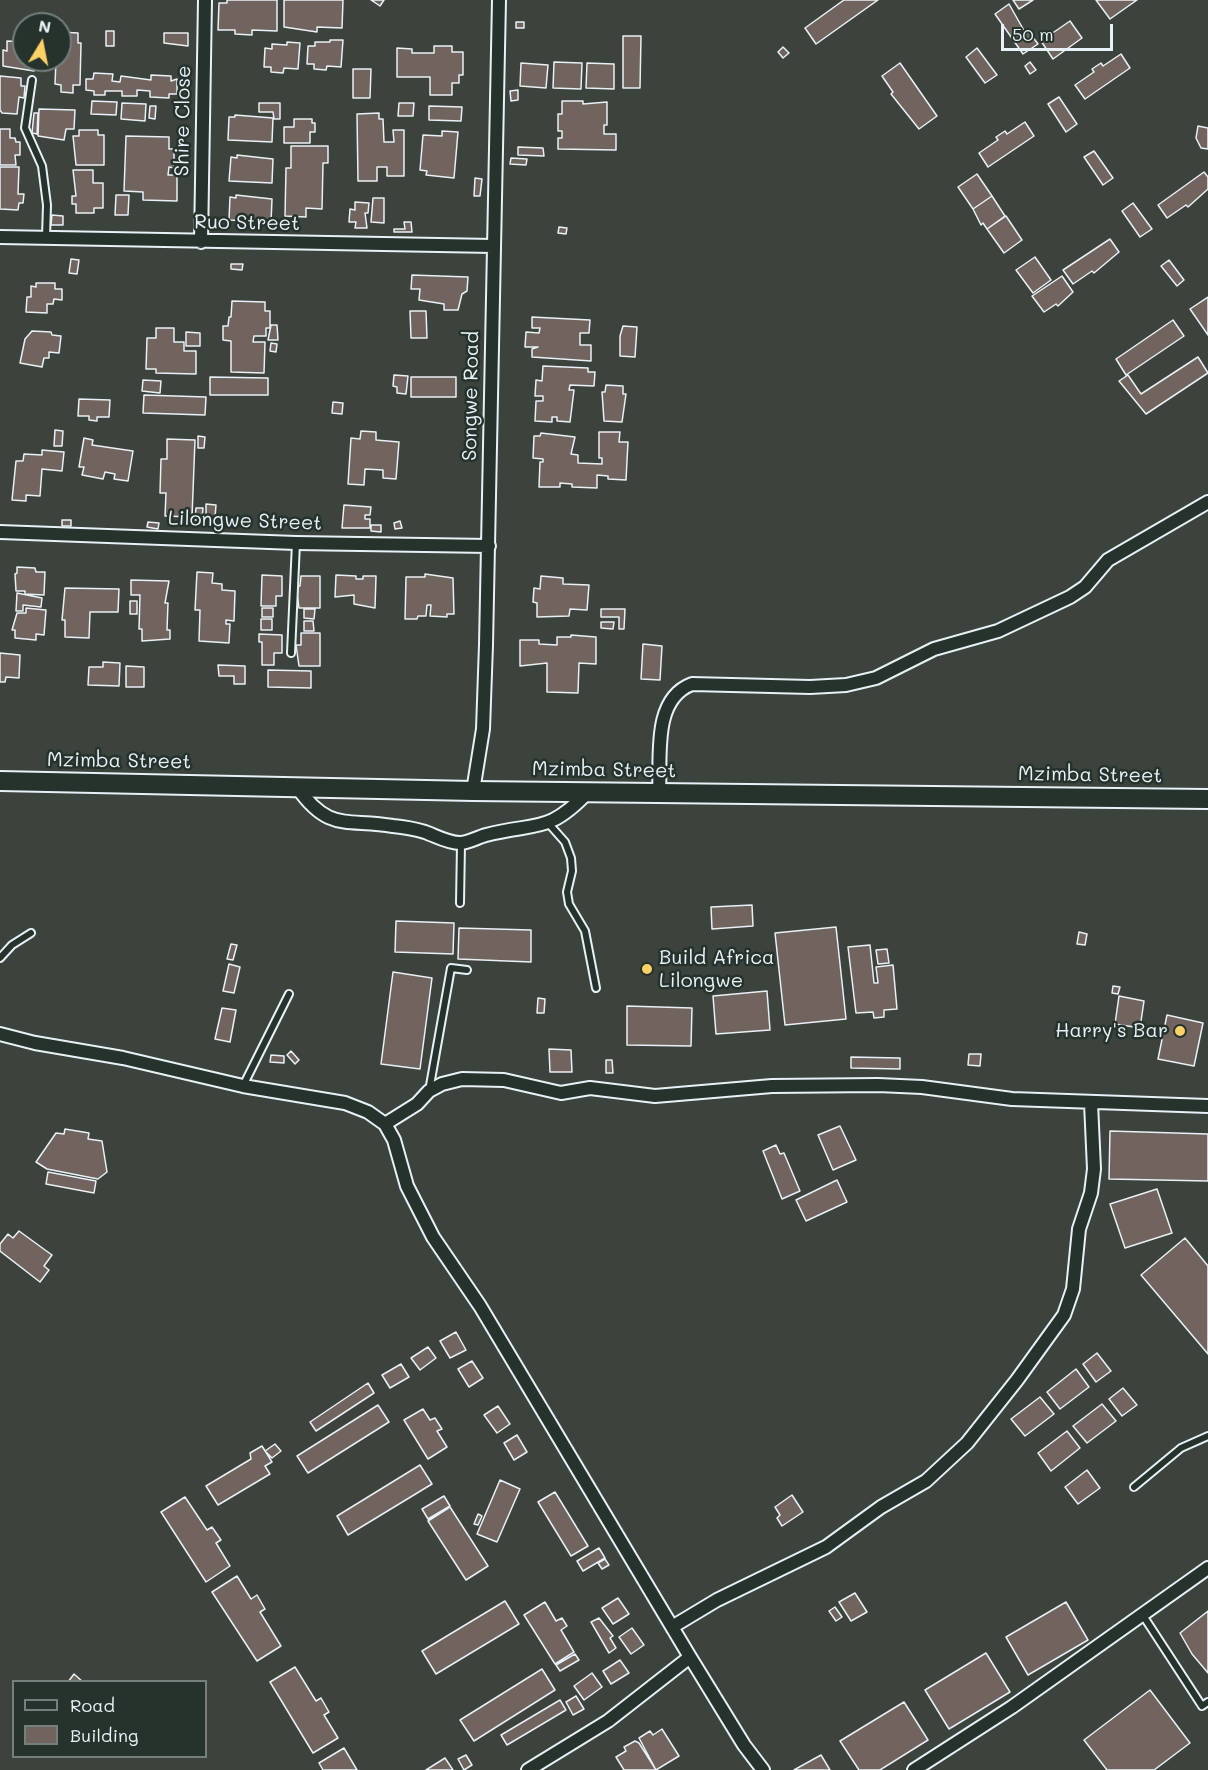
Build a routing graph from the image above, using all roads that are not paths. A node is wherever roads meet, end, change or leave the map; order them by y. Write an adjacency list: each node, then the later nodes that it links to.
1 (205, 0): 6 (street, Shire Close)
2 (499, 0): 7 (street, Songwe Road)
3 (32, 80): 5 (lane)
4 (0, 237): 5 (street, Ruo Street)
5 (46, 238): 6 (street, Ruo Street)
6 (201, 242): 7 (street, Ruo Street)
7 (492, 246): 11 (street, Songwe Road)
8 (1208, 502): 17 (street)
9 (0, 532): 10 (street, Lilongwe Street)
10 (296, 543): 11 (street, Lilongwe Street); 12 (lane)
11 (489, 546): 15 (street, Songwe Road)
12 (291, 653)
13 (0, 781): 14 (main road, Mzimba Street)
14 (297, 788): 15 (main road, Mzimba Street); 20 (street)
15 (473, 791): 16 (main road, Mzimba Street)
16 (588, 792): 17 (main road, Mzimba Street); 19 (street)
17 (659, 792): 18 (main road, Mzimba Street)
18 (1208, 799)
19 (549, 824): 20 (street); 25 (lane)
20 (461, 844): 21 (lane)
21 (460, 903)
22 (31, 933): 23 (lane)
23 (0, 958)
24 (467, 970): 29 (lane)
25 (596, 988)
26 (289, 994): 28 (lane)
27 (1, 1039): 28 (street)
28 (243, 1086): 32 (street)
29 (429, 1092): 30 (street); 32 (street)
30 (1091, 1103): 31 (street); 37 (street)
31 (1208, 1106)
32 (385, 1124): 37 (street)
33 (1208, 1436): 34 (lane)
34 (1134, 1487)
35 (1208, 1568): 36 (street)
36 (1142, 1614): 39 (lane); 43 (street)
37 (672, 1627): 38 (street)
38 (690, 1657): 41 (street); 42 (street)
39 (1205, 1704): 40 (lane)
40 (1208, 1714)
41 (528, 1770)
42 (763, 1770)
43 (914, 1770)

